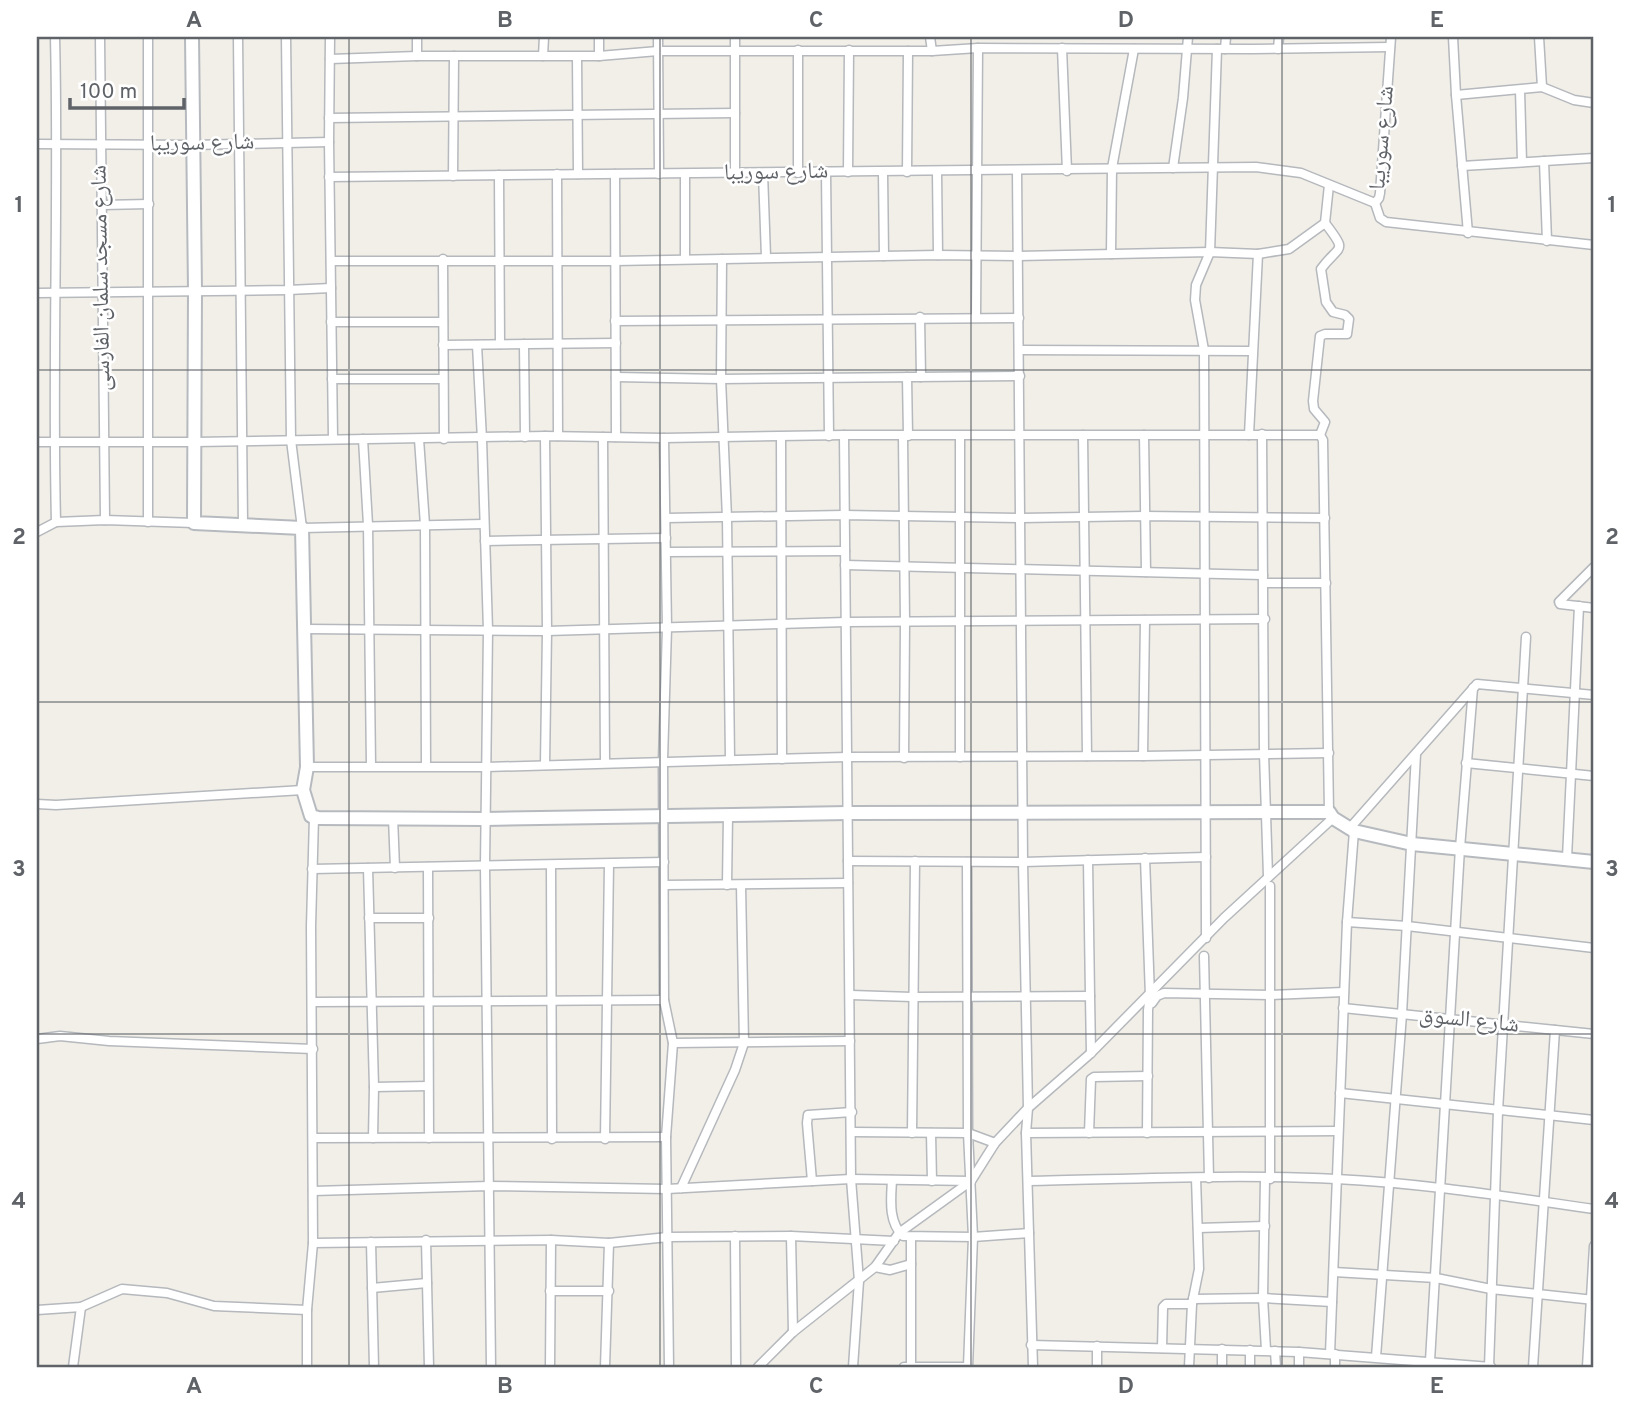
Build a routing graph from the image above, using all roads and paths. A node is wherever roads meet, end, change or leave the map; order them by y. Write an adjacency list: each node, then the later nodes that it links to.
1 (55, 37): 55 (street)
2 (100, 37): 57 (street, شارع مسجد سلمان الفارسى)
3 (148, 37): 58 (street)
4 (191, 37): 59 (street)
5 (238, 37): 56 (street)
6 (286, 37): 53 (street)
7 (330, 37): 42 (street)
8 (417, 37): 37 (street)
9 (544, 37): 39 (street)
10 (599, 37): 40 (street)
11 (658, 37): 33 (street)
12 (735, 37): 34 (street)
13 (930, 37): 36 (street)
14 (1029, 37): 24 (street)
15 (1078, 37): 26 (street)
16 (1188, 37): 28 (street)
17 (1226, 37): 29 (street)
18 (1279, 37): 30 (street)
19 (1391, 37): 22 (street, شارع سوريبا)
20 (1453, 37): 45 (street)
21 (1539, 37): 43 (street)
22 (1390, 47): 30 (street); 87 (street, شارع سوريبا)
23 (978, 48): 24 (street); 36 (street); 67 (street)
24 (1030, 48): 25 (street)
25 (1062, 48): 26 (street); 69 (street)
26 (1078, 48): 27 (street)
27 (1134, 49): 28 (street); 66 (street)
28 (1188, 49): 29 (street); 64 (street)
29 (1221, 49): 30 (street); 65 (street)
30 (1279, 49)
31 (798, 50): 32 (street); 34 (street); 76 (street)
32 (849, 50): 35 (street); 71 (street)
33 (658, 51): 34 (street); 40 (street); 47 (street)
34 (736, 51): 48 (street)
35 (908, 51): 36 (street); 73 (street)
36 (932, 51)
37 (417, 56): 38 (street); 42 (street)
38 (454, 56): 39 (street); 49 (street)
39 (543, 56): 41 (street)
40 (599, 56): 41 (street)
41 (577, 57): 50 (street)
42 (330, 59): 51 (street)
43 (1542, 87): 44 (street); 46 (street)
44 (1520, 90): 45 (street); 62 (street)
45 (1456, 95): 63 (street)
46 (1594, 103)
47 (658, 113): 48 (street); 50 (street); 80 (street)
48 (735, 113): 82 (street)
49 (453, 115): 50 (street); 51 (street); 84 (street)
50 (577, 116): 78 (street)
51 (329, 118): 52 (street)
52 (329, 142): 53 (street, شارع سوريبا); 85 (street)
53 (289, 143): 56 (street, شارع سوريبا); 112 (street)
54 (37, 144): 55 (street, شارع سوريبا)
55 (58, 144): 57 (street, شارع سوريبا); 117 (street)
56 (238, 144): 59 (street, شارع سوريبا); 111 (street)
57 (100, 145): 58 (street, شارع سوريبا); 89 (street, شارع مسجد سلمان الفارسى)
58 (150, 145): 59 (street, شارع سوريبا); 88 (street)
59 (194, 145): 114 (street)
60 (1594, 158): 61 (street)
61 (1544, 161): 62 (street); 92 (street)
62 (1522, 162): 63 (street)
63 (1462, 166): 91 (street)
64 (1173, 168): 65 (street, شارع سوريبا); 66 (street, شارع سوريبا)
65 (1214, 168): 86 (street, شارع سوريبا); 94 (street)
66 (1112, 169): 69 (street, شارع سوريبا); 95 (street)
67 (978, 171): 68 (street, شارع سوريبا); 74 (street, شارع سوريبا); 98 (street)
68 (1017, 171): 69 (street, شارع سوريبا); 101 (street)
69 (1067, 171)
70 (826, 172): 71 (street, شارع سوريبا); 76 (street, شارع سوريبا); 99 (street)
71 (848, 172): 72 (street, شارع سوريبا)
72 (883, 172): 73 (street, شارع سوريبا); 100 (street)
73 (907, 172): 74 (street, شارع سوريبا)
74 (937, 172): 97 (street)
75 (763, 173): 76 (street, شارع سوريبا); 82 (street, شارع سوريبا); 102 (street)
76 (798, 173)
77 (557, 174): 78 (street, شارع سوريبا); 83 (street, شارع سوريبا); 107 (street)
78 (578, 174): 79 (street, شارع سوريبا)
79 (615, 174): 80 (street, شارع سوريبا); 109 (street)
80 (659, 174): 81 (street, شارع سوريبا)
81 (685, 174): 82 (street, شارع سوريبا); 105 (street)
82 (735, 174)
83 (499, 175): 84 (street, شارع سوريبا); 104 (street)
84 (453, 176): 85 (street, شارع سوريبا)
85 (330, 177): 108 (street)
86 (1329, 185): 87 (street, شارع سوريبا); 90 (street)
87 (1375, 203): 91 (street)
88 (149, 204): 89 (street); 113 (street)
89 (102, 205): 115 (street, شارع مسجد سلمان الفارسى)
90 (1325, 223): 96 (street); 149 (street)
91 (1468, 233): 92 (street)
92 (1547, 241): 93 (street)
93 (1594, 245)
94 (1210, 252): 95 (street); 96 (street); 133 (street)
95 (1111, 254): 101 (street)
96 (1258, 254): 134 (street)
97 (938, 255): 98 (street); 100 (street)
98 (977, 255): 101 (street); 119 (street)
99 (827, 256): 100 (street); 102 (street); 120 (street)
100 (884, 256)
101 (1018, 256): 121 (street)
102 (766, 257): 106 (street)
103 (443, 259): 104 (street); 108 (street); 125 (street)
104 (498, 259): 107 (street); 127 (street)
105 (685, 259): 106 (street); 109 (street)
106 (722, 259): 122 (street)
107 (558, 260): 109 (street); 129 (street)
108 (331, 261): 110 (street)
109 (615, 261): 123 (street)
110 (331, 288): 112 (street); 124 (street)
111 (241, 290): 112 (street); 114 (street); 168 (street)
112 (288, 290): 169 (street)
113 (148, 291): 114 (street); 115 (street); 172 (street)
114 (195, 291): 173 (street)
115 (103, 292): 117 (street); 167 (street, شارع مسجد سلمان الفارسى)
116 (37, 293): 117 (street)
117 (54, 293): 171 (street)
118 (920, 317): 119 (street); 120 (street); 138 (street)
119 (976, 317): 121 (street)
120 (828, 318): 122 (street); 139 (street)
121 (1019, 318): 132 (street)
122 (721, 319): 123 (street); 142 (street)
123 (615, 320): 126 (street)
124 (331, 322): 125 (street); 140 (street)
125 (443, 322): 130 (street)
126 (616, 343): 129 (street); 136 (street)
127 (500, 344): 128 (street); 131 (street)
128 (524, 344): 129 (street); 150 (street)
129 (558, 344): 152 (street)
130 (443, 345): 131 (street); 141 (street)
131 (477, 345): 166 (street)
132 (1020, 350): 133 (street); 135 (street)
133 (1204, 351): 134 (street); 147 (street)
134 (1252, 351): 148 (street)
135 (1020, 376): 138 (street); 158 (street)
136 (616, 377): 142 (street); 159 (street)
137 (906, 377): 138 (street); 139 (street); 156 (street)
138 (921, 377)
139 (828, 378): 142 (street); 155 (street)
140 (331, 379): 141 (street); 161 (street)
141 (443, 379): 165 (street)
142 (721, 379): 154 (street)
143 (1262, 434): 148 (street); 149 (street); 181 (street)
144 (844, 435): 155 (street); 156 (street); 174 (street)
145 (1083, 435): 146 (street); 158 (street); 175 (street)
146 (1144, 435): 147 (street); 176 (street)
147 (1203, 435): 148 (street); 177 (street)
148 (1249, 435)
149 (1320, 435): 185 (street)
150 (525, 436): 151 (street); 166 (street)
151 (545, 436): 152 (street); 198 (street)
152 (558, 436): 153 (street)
153 (603, 436): 159 (street); 196 (street)
154 (722, 436): 160 (street); 162 (street); 183 (street)
155 (829, 436): 160 (street)
156 (906, 436): 157 (street); 179 (street)
157 (960, 436): 158 (street); 180 (street)
158 (1020, 436): 184 (street)
159 (616, 437): 162 (street)
160 (781, 437): 178 (street)
161 (333, 438): 163 (street); 169 (street)
162 (664, 438): 182 (street)
163 (363, 439): 164 (street); 193 (street)
164 (419, 439): 165 (street); 191 (street)
165 (444, 439): 166 (street)
166 (482, 439): 192 (street)
167 (104, 440): 171 (street); 172 (street); 186 (street, شارع مسجد سلمان الفارسى)
168 (243, 440): 169 (street); 173 (street); 190 (street)
169 (291, 440): 194 (street)
170 (37, 442): 171 (street)
171 (54, 442): 187 (street)
172 (149, 442): 173 (street); 188 (street)
173 (195, 442): 189 (street)
174 (844, 515): 178 (street); 179 (street); 200 (street)
175 (1085, 516): 176 (street); 184 (street); 209 (street)
176 (1144, 516): 177 (street); 210 (street)
177 (1204, 516): 181 (street); 211 (street)
178 (781, 517): 183 (street); 203 (street)
179 (904, 517): 180 (street); 205 (street)
180 (960, 517): 184 (street); 207 (street)
181 (1263, 517): 185 (street); 212 (street)
182 (666, 518): 183 (street); 197 (street)
183 (727, 518): 202 (street)
184 (1021, 518): 208 (street)
185 (1325, 518): 213 (street)
186 (106, 520): 187 (street); 188 (street)
187 (56, 522): 195 (street)
188 (148, 522): 189 (street)
189 (194, 523): 190 (street)
190 (243, 524): 194 (street)
191 (425, 524): 192 (street); 193 (street); 229 (street)
192 (484, 524): 199 (street)
193 (368, 525): 194 (street); 231 (street)
194 (302, 528): 228 (street)
195 (37, 532)
196 (604, 538): 197 (street); 198 (street); 226 (street)
197 (666, 538): 201 (street)
198 (546, 540): 199 (street); 232 (street)
199 (485, 541): 230 (street)
200 (845, 551): 203 (street); 204 (street)
201 (666, 552): 202 (street); 227 (street)
202 (727, 553): 203 (street); 225 (street)
203 (782, 553): 224 (street)
204 (845, 565): 205 (street); 220 (street)
205 (905, 567): 207 (street); 221 (street)
206 (1594, 567): 214 (street)
207 (960, 568): 208 (street); 222 (street)
208 (1021, 570): 209 (street); 223 (street)
209 (1086, 571): 210 (street); 217 (street)
210 (1146, 572): 211 (street)
211 (1204, 573): 212 (street); 219 (street)
212 (1264, 579): 213 (street); 216 (street)
213 (1326, 583): 239 (street)
214 (1579, 606): 215 (street); 236 (street)
215 (1594, 608)
216 (1265, 619): 219 (street); 238 (street)
217 (1087, 620): 218 (street); 223 (street); 243 (street)
218 (1145, 621): 219 (street); 244 (street)
219 (1204, 621): 241 (street)
220 (846, 622): 221 (street); 224 (street); 245 (street)
221 (905, 622): 222 (street); 247 (street)
222 (960, 622): 223 (street); 246 (street)
223 (1022, 622): 242 (street)
224 (783, 624): 225 (street); 248 (street)
225 (729, 625): 227 (street); 250 (street)
226 (606, 628): 227 (street); 232 (street); 251 (street)
227 (667, 628): 249 (street)
228 (306, 629): 231 (street); 256 (street)
229 (427, 629): 230 (street); 231 (street); 255 (street)
230 (488, 630): 232 (street); 257 (street)
231 (369, 631): 254 (street)
232 (547, 631): 253 (street)
233 (1526, 637): 235 (street)
234 (1473, 688): 235 (street); 240 (street); 252 (street)
235 (1523, 688): 236 (street); 258 (street)
236 (1575, 692): 237 (street); 259 (street)
237 (1594, 695)
238 (1264, 753): 239 (street); 241 (street); 263 (street)
239 (1329, 753): 269 (street)
240 (1416, 754): 273 (street); 274 (street)
241 (1205, 755): 244 (street); 264 (street)
242 (1023, 756): 243 (street); 246 (street); 266 (street)
243 (1087, 756): 244 (street)
244 (1143, 756)
245 (847, 757): 247 (street); 248 (street); 265 (street)
246 (960, 757): 247 (street)
247 (904, 758)
248 (782, 759): 250 (street)
249 (663, 760): 250 (street); 251 (street); 267 (street)
250 (730, 760)
251 (605, 763): 253 (street)
252 (1466, 763): 258 (street); 275 (street)
253 (545, 765): 257 (street)
254 (371, 766): 255 (street); 256 (street)
255 (426, 766): 257 (street)
256 (307, 767): 261 (street)
257 (485, 767): 272 (street)
258 (1519, 768): 259 (street); 276 (street)
259 (1570, 774): 260 (street); 279 (street)
260 (1594, 776)
261 (303, 790): 262 (street); 270 (street)
262 (37, 804)
263 (1266, 811): 264 (street); 269 (street); 294 (street)
264 (1205, 812): 266 (street); 277 (street)
265 (848, 813): 266 (street); 268 (street); 280 (street)
266 (1023, 813): 285 (street)
267 (663, 815): 268 (street); 272 (street); 282 (street)
268 (728, 815): 297 (street)
269 (1331, 815): 273 (street); 294 (street)
270 (314, 817): 271 (street); 293 (street)
271 (393, 817): 272 (street); 292 (street)
272 (485, 819): 289 (street)
273 (1352, 830): 274 (street); 302 (street)
274 (1412, 844): 275 (street); 303 (street)
275 (1460, 848): 276 (street); 304 (street)
276 (1514, 854): 279 (street); 306 (street)
277 (1206, 857): 278 (street); 305 (street)
278 (1145, 858): 281 (street); 315 (street)
279 (1567, 858): 286 (street)
280 (848, 860): 283 (street); 295 (street)
281 (1088, 860): 285 (street); 314 (street)
282 (664, 862): 287 (street); 296 (street)
283 (915, 862): 284 (street); 316 (street)
284 (967, 862): 285 (street); 317 (street)
285 (1023, 862): 313 (street)
286 (1594, 862)
287 (609, 864): 288 (street); 318 (street)
288 (551, 865): 289 (street); 320 (street)
289 (485, 866): 290 (street); 322 (street)
290 (428, 867): 292 (street); 301 (street)
291 (368, 868): 292 (street); 293 (street); 300 (street)
292 (395, 868)
293 (312, 869): 321 (street)
294 (1268, 876): 305 (street)
295 (848, 883): 298 (street); 310 (street)
296 (664, 885): 297 (street); 319 (street)
297 (727, 885): 298 (street)
298 (741, 885): 335 (street)
299 (1270, 886): 312 (street)
300 (369, 918): 301 (street); 323 (street)
301 (429, 918): 324 (street)
302 (1347, 922): 303 (street); 309 (street)
303 (1407, 926): 304 (street); 327 (street)
304 (1456, 931): 306 (street); 328 (street)
305 (1206, 937): 315 (street)
306 (1510, 937): 307 (street); 329 (street)
307 (1594, 948)
308 (1204, 956): 311 (street)
309 (1344, 992): 312 (street); 325 (street)
310 (850, 995): 316 (street); 333 (street)
311 (1205, 995): 312 (street); 326 (street); 352 (street)
312 (1270, 995): 350 (street)
313 (1026, 996): 314 (street); 317 (street); 344 (street)
314 (1090, 996): 337 (street)
315 (1150, 996): 326 (street); 337 (street)
316 (912, 997): 317 (street); 353 (street)
317 (969, 997): 355 (street)
318 (607, 1000): 319 (street); 320 (street); 365 (street)
319 (664, 1000): 334 (street)
320 (551, 1001): 322 (street); 364 (street)
321 (313, 1002): 323 (street); 336 (street)
322 (487, 1002): 324 (street); 363 (street)
323 (371, 1003): 324 (street); 340 (street)
324 (430, 1003): 339 (street)
325 (1343, 1008): 327 (street, شارع السوق); 341 (street)
326 (1148, 1010): 338 (street)
327 (1402, 1014): 328 (street, شارع السوق); 342 (street)
328 (1450, 1020): 329 (street, شارع السوق); 343 (street)
329 (1505, 1025): 330 (street, شارع السوق); 345 (street)
330 (1555, 1030): 331 (street, شارع السوق); 347 (street)
331 (1594, 1034)
332 (37, 1040): 336 (street)
333 (850, 1041): 335 (street); 346 (street)
334 (673, 1043): 335 (street); 359 (street)
335 (744, 1043): 379 (street)
336 (313, 1049): 362 (street)
337 (1091, 1053): 344 (street)
338 (1148, 1076): 357 (street); 358 (street)
339 (428, 1086): 340 (street); 361 (street)
340 (374, 1087): 360 (street)
341 (1340, 1093): 342 (street); 349 (street)
342 (1395, 1099): 343 (street); 377 (street)
343 (1446, 1106): 345 (street); 381 (street)
344 (1028, 1108): 356 (street); 366 (street)
345 (1499, 1111): 347 (street); 383 (street)
346 (852, 1112): 351 (street); 373 (street)
347 (1550, 1115): 348 (street); 384 (street)
348 (1594, 1120)
349 (1338, 1130): 350 (street); 371 (street)
350 (1270, 1131): 352 (street); 370 (street)
351 (852, 1132): 353 (street); 369 (street)
352 (1207, 1132): 358 (street); 368 (street)
353 (912, 1133): 354 (street)
354 (931, 1133): 355 (street); 374 (street)
355 (968, 1133): 366 (street); 375 (street)
356 (1026, 1133): 357 (street); 376 (street)
357 (1089, 1133): 358 (street)
358 (1147, 1133)
359 (666, 1137): 365 (street); 380 (street)
360 (373, 1138): 361 (street); 362 (street)
361 (429, 1138): 363 (street)
362 (313, 1139): 382 (street)
363 (489, 1139): 364 (street); 378 (street)
364 (552, 1139): 365 (street)
365 (605, 1139)
366 (995, 1143): 375 (street)
367 (1196, 1178): 368 (street); 376 (street); 387 (street)
368 (1209, 1178): 370 (street)
369 (851, 1179): 372 (street); 373 (street); 395 (street)
370 (1268, 1179): 371 (street); 386 (street)
371 (1336, 1179): 377 (street); 406 (street)
372 (892, 1180): 374 (street); 388 (street)
373 (812, 1181): 379 (street)
374 (932, 1181): 375 (street)
375 (971, 1181): 388 (street); 394 (street)
376 (1028, 1181): 389 (street)
377 (1388, 1184): 381 (street); 407 (street)
378 (489, 1186): 380 (street); 382 (street); 398 (street)
379 (681, 1188): 380 (street)
380 (667, 1189): 392 (street)
381 (1442, 1189): 383 (street); 408 (street)
382 (313, 1191): 401 (street)
383 (1494, 1195): 384 (street); 412 (street)
384 (1544, 1202): 385 (street); 415 (street)
385 (1594, 1209)
386 (1265, 1226): 387 (street); 416 (street)
387 (1198, 1228): 418 (street)
388 (899, 1233): 393 (street); 399 (street)
389 (1029, 1233): 394 (street); 424 (street)
390 (735, 1236): 391 (street); 392 (street); 444 (street)
391 (791, 1236): 395 (street); 423 (street)
392 (667, 1237): 402 (street); 443 (street)
393 (911, 1237): 394 (street); 404 (street)
394 (973, 1237): 449 (street)
395 (854, 1238): 399 (street); 409 (street)
396 (426, 1240): 398 (street); 400 (street); 410 (street)
397 (551, 1240): 398 (street); 402 (street); 413 (street)
398 (490, 1241): 440 (street)
399 (894, 1241): 405 (street)
400 (372, 1242): 401 (street); 411 (street)
401 (313, 1243): 422 (street)
402 (609, 1243): 414 (street)
403 (1594, 1246): 417 (street)
404 (911, 1264): 405 (street); 448 (street)
405 (876, 1267): 409 (street)
406 (1334, 1272): 407 (street); 419 (street)
407 (1383, 1276): 408 (street); 433 (street)
408 (1436, 1278): 412 (street); 434 (street)
409 (859, 1282): 423 (street); 446 (street)
410 (427, 1283): 411 (street); 439 (street)
411 (372, 1288): 438 (street)
412 (1491, 1289): 415 (street); 458 (street)
413 (550, 1291): 414 (street); 441 (street)
414 (609, 1291): 442 (street)
415 (1538, 1294): 417 (street); 459 (street)
416 (1263, 1298): 418 (street); 419 (street); 430 (street)
417 (1593, 1300): 460 (street)
418 (1193, 1302): 426 (street); 427 (street)
419 (1332, 1302): 432 (street)
420 (81, 1307): 421 (street); 422 (street); 436 (street)
421 (37, 1310)
422 (307, 1310): 437 (street)
423 (793, 1332): 445 (street)
424 (1031, 1345): 425 (street); 450 (street)
425 (1097, 1346): 426 (street); 451 (street)
426 (1162, 1348): 427 (street)
427 (1189, 1349): 428 (street); 452 (street)
428 (1222, 1349): 429 (street); 453 (street)
429 (1250, 1350): 430 (street); 454 (street)
430 (1271, 1351): 431 (street); 455 (street)
431 (1299, 1352): 432 (street); 456 (street)
432 (1332, 1354): 433 (street); 457 (street)
433 (1376, 1357): 435 (street)
434 (1430, 1361): 435 (street); 458 (street)
435 (1388, 1363)
436 (72, 1367)
437 (307, 1367)
438 (374, 1367)
439 (429, 1367)
440 (491, 1367)
441 (550, 1367)
442 (605, 1367)
443 (669, 1367)
444 (736, 1367)
445 (758, 1367)
446 (853, 1367)
447 (904, 1367): 448 (street)
448 (911, 1367): 449 (street)
449 (967, 1367)
450 (1033, 1367)
451 (1097, 1367)
452 (1189, 1367)
453 (1222, 1367)
454 (1250, 1367)
455 (1276, 1367)
456 (1299, 1367)
457 (1335, 1367)
458 (1490, 1367)
459 (1532, 1367)
460 (1587, 1367)

